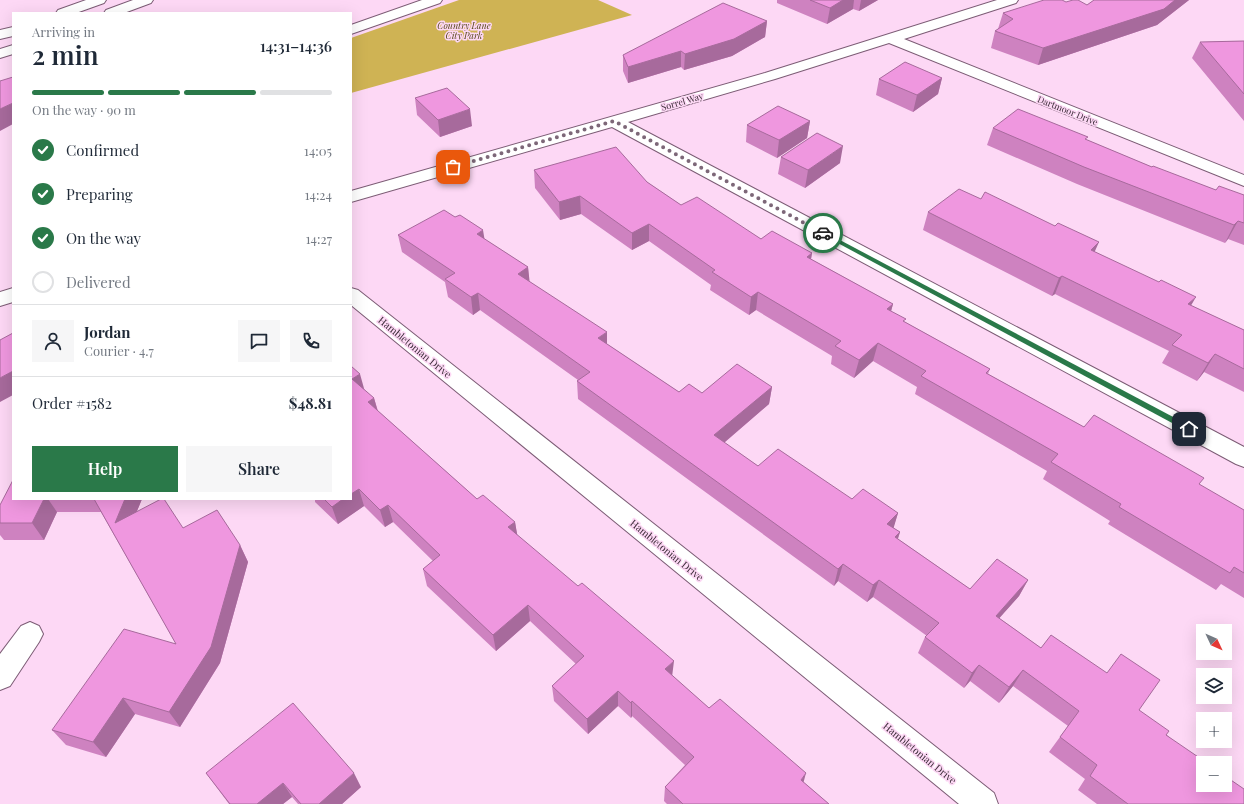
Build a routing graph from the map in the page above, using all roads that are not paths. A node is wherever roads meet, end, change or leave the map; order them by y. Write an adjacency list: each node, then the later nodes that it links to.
1 (99, 0): 5 (main road)
2 (146, 0): 6 (main road)
3 (435, 0): 7 (main road)
4 (1011, 0): 10 (main road, Sorrel Way)
5 (66, 12)
6 (114, 12)
7 (352, 30)
8 (12, 31): 9 (main road)
9 (0, 35)
10 (892, 39): 13 (main road, Sorrel Way); 14 (main road, Dartmoor Drive)
11 (12, 49): 12 (main road)
12 (0, 54)
13 (614, 121): 15 (main road, Sorrel Way); 19 (main road)
14 (1244, 181)
15 (352, 197)
16 (12, 295): 18 (main road)
17 (352, 296): 22 (main road, Hambletonian Drive)
18 (0, 299)
19 (1244, 458)
20 (30, 634): 21 (main road)
21 (0, 677)
22 (983, 804)

